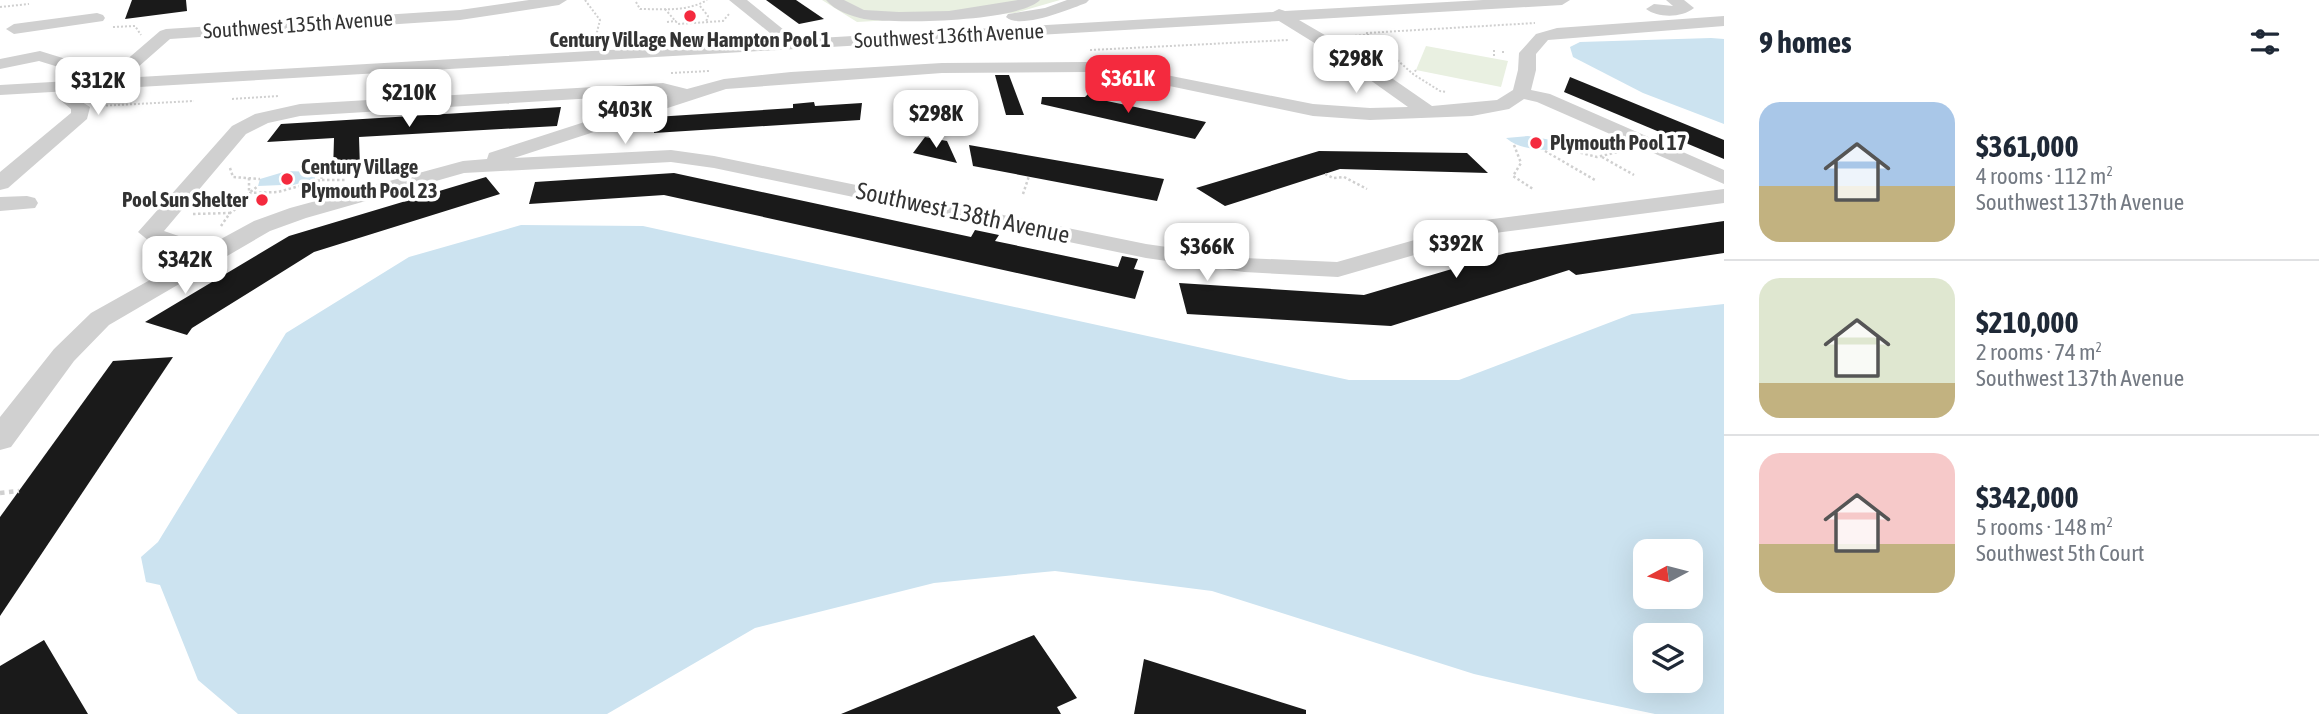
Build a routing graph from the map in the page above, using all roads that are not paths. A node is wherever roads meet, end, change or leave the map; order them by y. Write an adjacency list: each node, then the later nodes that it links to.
1 (64, 0): 17 (street)
2 (559, 0): 26 (street, Southwest 135th Avenue)
3 (834, 0): 4 (street)
4 (1032, 0)
5 (1081, 0): 19 (street)
6 (1260, 0): 13 (street)
7 (1287, 0): 15 (street)
8 (1680, 4): 11 (street); 12 (street)
9 (743, 5): 19 (street)
10 (1567, 6): 15 (street)
11 (1724, 7)
12 (1637, 8)
13 (1285, 17): 15 (street); 20 (street, Southwest 136th Avenue)
14 (97, 18): 17 (street)
15 (1306, 21): 20 (street, Southwest 136th Avenue); 21 (street); 27 (street, Southwest 136th Avenue)
16 (1724, 22): 31 (street)
17 (52, 24): 18 (street); 23 (street)
18 (14, 29)
19 (776, 30): 22 (street)
20 (1018, 39): 30 (street, Southwest 136th Avenue)
21 (1331, 48): 28 (street); 36 (street)
22 (320, 54)
23 (40, 56): 25 (street); 26 (street)
24 (158, 63): 26 (street)
25 (0, 64)
26 (131, 64)
27 (1391, 69): 28 (street); 34 (street)
28 (1369, 71): 36 (street)
29 (0, 90): 30 (street, Southwest 136th Avenue)
30 (199, 90): 33 (street, Southwest 136th Avenue)
31 (1521, 93): 34 (street); 40 (street)
32 (687, 95): 36 (street); 37 (street); 45 (street)
33 (68, 99): 35 (street, Southwest 136th Avenue); 41 (street)
34 (1453, 102): 36 (street)
35 (0, 103)
36 (1421, 113)
37 (610, 120): 38 (street); 39 (street)
38 (601, 162): 39 (street, Southwest 138th Avenue); 42 (street, Southwest 138th Avenue)
39 (463, 167): 45 (street, Southwest 138th Avenue)
40 (1724, 178)
41 (0, 183)
42 (1724, 196)
43 (27, 202): 44 (street)
44 (0, 204)
45 (211, 255): 46 (street, Southwest 138th Avenue)
46 (0, 439)

